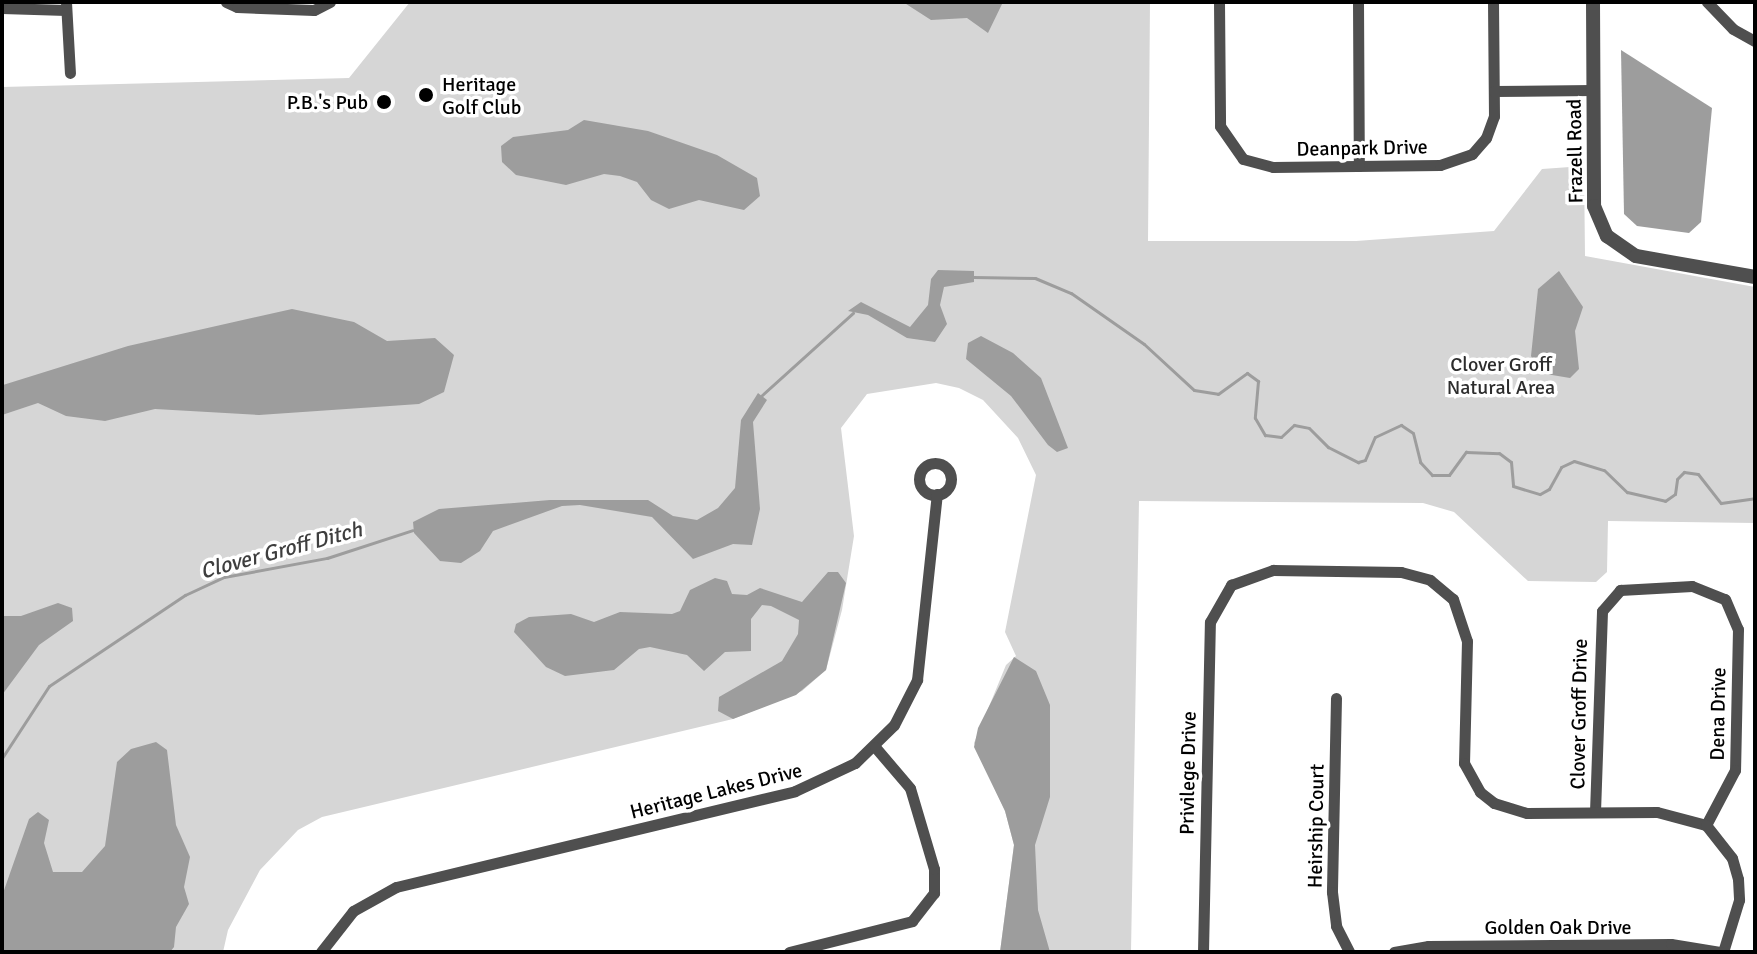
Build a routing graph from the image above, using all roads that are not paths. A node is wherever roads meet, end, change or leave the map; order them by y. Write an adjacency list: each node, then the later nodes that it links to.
1 (226, 2): 2 (street)
2 (330, 2)
3 (1219, 2): 14 (street, Deanpark Drive)
4 (1358, 2): 14 (street)
5 (1493, 2): 13 (street)
6 (1593, 2): 12 (street, Frazell Road)
7 (1707, 2): 10 (street)
8 (66, 6): 9 (street); 11 (street)
9 (2, 8)
10 (1755, 41)
11 (70, 73)
12 (1593, 90): 13 (street); 15 (street, Frazell Road)
13 (1494, 91): 14 (street, Deanpark Drive)
14 (1359, 166)
15 (1755, 277)
16 (937, 494): 19 (street, Heritage Lakes Drive)
17 (1725, 599): 20 (street, Clover Groff Drive); 21 (street, Dena Drive)
18 (1336, 698): 26 (street, Heirship Court)
19 (875, 747): 23 (street, Heritage Lakes Drive); 24 (street)
20 (1595, 812): 21 (street); 25 (street, Privilege Drive)
21 (1706, 825): 28 (street)
22 (1649, 948): 27 (street, Golden Oak Drive); 28 (street, Golden Oak Drive)
23 (321, 952)
24 (789, 952)
25 (1203, 952)
26 (1349, 952)
27 (1394, 952)
28 (1722, 952)

